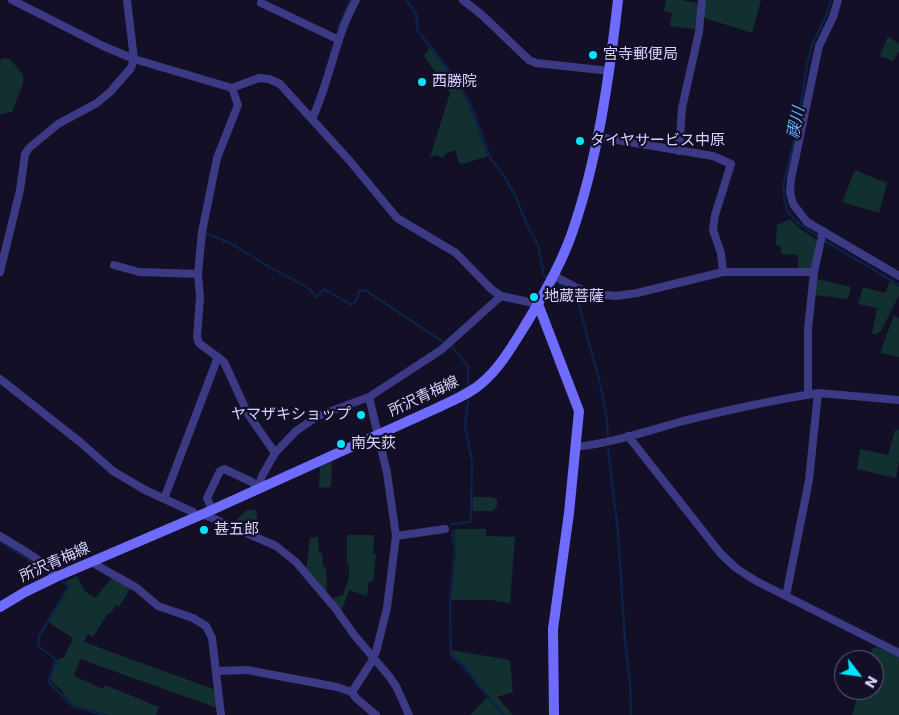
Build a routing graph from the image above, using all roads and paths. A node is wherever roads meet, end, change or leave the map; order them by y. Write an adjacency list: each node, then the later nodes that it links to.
1 (12, 0): 10 (street)
2 (127, 0): 10 (street)
3 (356, 0): 9 (street)
4 (463, 0): 11 (street)
5 (618, 0): 11 (main road, 所沢青梅線)
6 (702, 0): 15 (street)
7 (838, 0): 16 (street)
8 (260, 1): 9 (street)
9 (339, 40): 13 (street)
10 (134, 59): 12 (street); 18 (street)
11 (610, 71): 14 (main road, 所沢青梅線)
12 (232, 88): 13 (street); 21 (street)
13 (312, 119): 24 (street)
14 (599, 137): 15 (street); 23 (main road, 所沢青梅線)
15 (679, 151): 19 (street)
16 (823, 231): 20 (street); 22 (street)
17 (114, 265): 21 (street)
18 (0, 272)
19 (723, 272): 20 (street); 23 (street)
20 (814, 272): 29 (street)
21 (198, 274): 26 (street)
22 (899, 276)
23 (551, 279): 25 (main road, 所沢青梅線)
24 (501, 296): 25 (street); 30 (street)
25 (538, 304): 32 (main road, 所沢青梅線); 34 (main road)
26 (218, 357): 35 (street); 37 (street)
27 (0, 379): 37 (street)
28 (818, 393): 29 (street); 31 (street); 44 (street)
29 (808, 395): 33 (street)
30 (369, 397): 32 (street); 35 (street)
31 (899, 400)
32 (379, 435): 36 (main road, 所沢青梅線); 41 (street)
33 (628, 436): 34 (street); 44 (street)
34 (576, 448): 53 (main road)
35 (275, 453): 36 (street)
36 (258, 488): 38 (main road, 所沢青梅線); 38 (street)
37 (164, 499): 38 (street)
38 (204, 513): 42 (main road, 所沢青梅線); 47 (street)
39 (445, 529): 41 (street)
40 (0, 536): 43 (street)
41 (396, 536): 47 (street)
42 (91, 562): 43 (main road, 所沢青梅線); 48 (street)
43 (56, 577): 45 (main road, 所沢青梅線)
44 (786, 596): 46 (street)
45 (0, 607)
46 (899, 653)
47 (373, 657): 49 (street); 52 (street)
48 (216, 671): 49 (street); 50 (street)
49 (352, 692): 51 (street)
50 (221, 715)
51 (376, 715)
52 (409, 715)
53 (554, 715)

